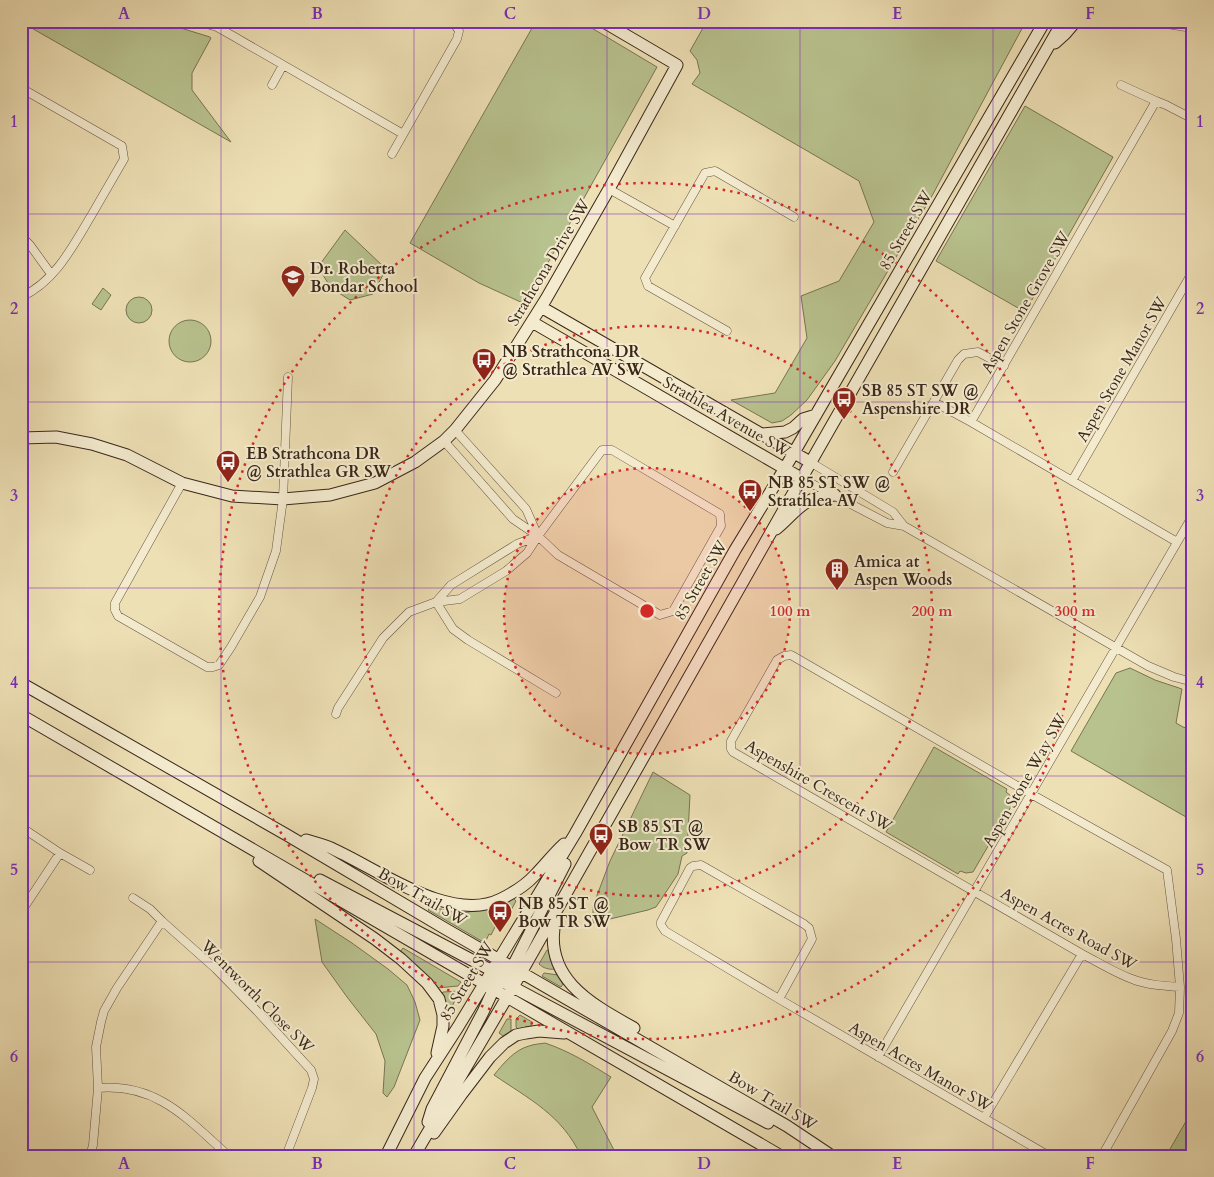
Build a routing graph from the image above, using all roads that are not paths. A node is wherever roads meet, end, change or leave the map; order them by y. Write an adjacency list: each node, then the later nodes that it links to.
1 (196, 21): 11 (street)
2 (452, 21): 17 (street)
3 (602, 21): 19 (main road, Strathcona Drive SW)
4 (1045, 21): 32 (main road, 85 Street SW)
5 (1064, 21): 10 (main road, 85 Street SW)
6 (1076, 21): 10 (main road)
7 (1161, 21): 9 (street)
8 (1186, 21): 9 (street)
9 (1192, 28)
10 (1048, 49): 39 (main road, 85 Street SW)
11 (283, 65): 12 (street); 17 (street)
12 (272, 85)
13 (1121, 85): 15 (street)
14 (21, 88): 24 (street)
15 (1156, 101): 16 (street); 29 (street, Aspen Stone Grove SW)
16 (1193, 119)
17 (403, 134): 18 (street)
18 (392, 154)
19 (609, 189): 21 (street); 26 (main road, Strathcona Drive SW)
20 (794, 217): 21 (street)
21 (675, 226): 28 (street)
22 (21, 236): 24 (street)
23 (1193, 272): 43 (street, Aspen Stone Manor SW)
24 (51, 274): 25 (street)
25 (21, 297)
26 (541, 307): 27 (main road, Strathcona Drive SW); 35 (main road, Strathlea Avenue SW)
27 (532, 322): 34 (main road, Strathcona Drive SW); 40 (main road, Strathlea Avenue SW)
28 (727, 331)
29 (1004, 366): 31 (street); 33 (street, Aspen Stone Grove SW)
30 (288, 377): 46 (street)
31 (934, 402): 33 (street); 41 (street)
32 (816, 415): 35 (main road); 38 (main road, 85 Street SW)
33 (971, 422): 43 (street)
34 (454, 430): 37 (main road, Strathcona Drive SW); 50 (street)
35 (762, 434): 38 (main road, Strathlea Avenue SW)
36 (21, 438): 44 (main road, Strathcona Drive SW)
37 (444, 441): 46 (main road, Strathcona Drive SW); 50 (street)
38 (794, 452): 39 (main road, Strathlea Avenue SW); 40 (main road, 85 Street SW)
39 (810, 462): 42 (main road, 85 Street SW); 48 (street)
40 (785, 468): 42 (main road, Strathlea Avenue SW); 59 (main road, 85 Street SW)
41 (893, 472)
42 (802, 478): 45 (street); 49 (main road, 85 Street SW)
43 (1072, 481): 51 (street)
44 (182, 483): 46 (main road, Strathcona Drive SW); 46 (street)
45 (835, 495): 48 (street); 49 (main road)
46 (283, 499)
47 (1193, 515): 51 (street, Aspen Stone Way SW)
48 (904, 526): 53 (street)
49 (769, 535): 69 (main road, 85 Street SW)
50 (538, 536): 50 (street); 52 (street); 52 (street)
51 (1177, 542): 53 (street, Aspen Stone Way SW)
52 (436, 602): 56 (street); 57 (street)
53 (1116, 648): 54 (street); 60 (street, Aspen Stone Way SW)
54 (1193, 682)
55 (21, 683): 64 (main road, Bow Trail SW)
56 (556, 693)
57 (336, 714)
58 (21, 715): 61 (main road)
59 (619, 756): 63 (main road, 85 Street SW); 74 (main road)
60 (1031, 794): 67 (street, Aspen Stone Way SW); 67 (street, Aspenshire Crescent SW); 75 (street)
61 (204, 820): 74 (main road); 79 (main road)
62 (21, 827): 65 (street)
63 (575, 834): 64 (main road); 73 (main road, 85 Street SW)
64 (287, 835): 73 (main road, Bow Trail SW)
65 (60, 853): 66 (street); 70 (street)
66 (90, 870)
67 (976, 891): 72 (street, Aspen Acres Road SW); 78 (street, Aspen Stone Way SW)
68 (134, 898): 71 (street, Wentworth Close SW)
69 (558, 908): 74 (main road, 85 Street SW); 82 (main road)
70 (21, 912)
71 (162, 922): 80 (street); 85 (street, Wentworth Close SW)
72 (1082, 954): 75 (street, Aspen Acres Road SW); 81 (street)
73 (498, 959): 74 (main road, 85 Street SW); 74 (main road, Bow Trail SW)
74 (503, 980): 77 (main road, Bow Trail SW); 79 (main road, 85 Street SW); 82 (main road, Bow Trail SW); 87 (main road, 85 Street SW); 89 (main road)
75 (1180, 986): 91 (street)
76 (779, 1000): 76 (street, Aspen Acres Manor SW); 78 (street, Aspen Acres Manor SW)
77 (572, 1034): 87 (main road); 88 (main road, Bow Trail SW)
78 (878, 1058): 81 (street, Aspen Acres Manor SW)
79 (425, 1078): 86 (main road, 85 Street SW)
80 (98, 1088): 83 (street); 84 (street)
81 (984, 1118): 90 (street, Aspen Acres Manor SW)
82 (787, 1126): 89 (main road, Bow Trail SW)
83 (90, 1156)
84 (229, 1156)
85 (286, 1156)
86 (386, 1156)
87 (415, 1156)
88 (780, 1156)
89 (832, 1156)
90 (1049, 1156)
91 (1102, 1156)

